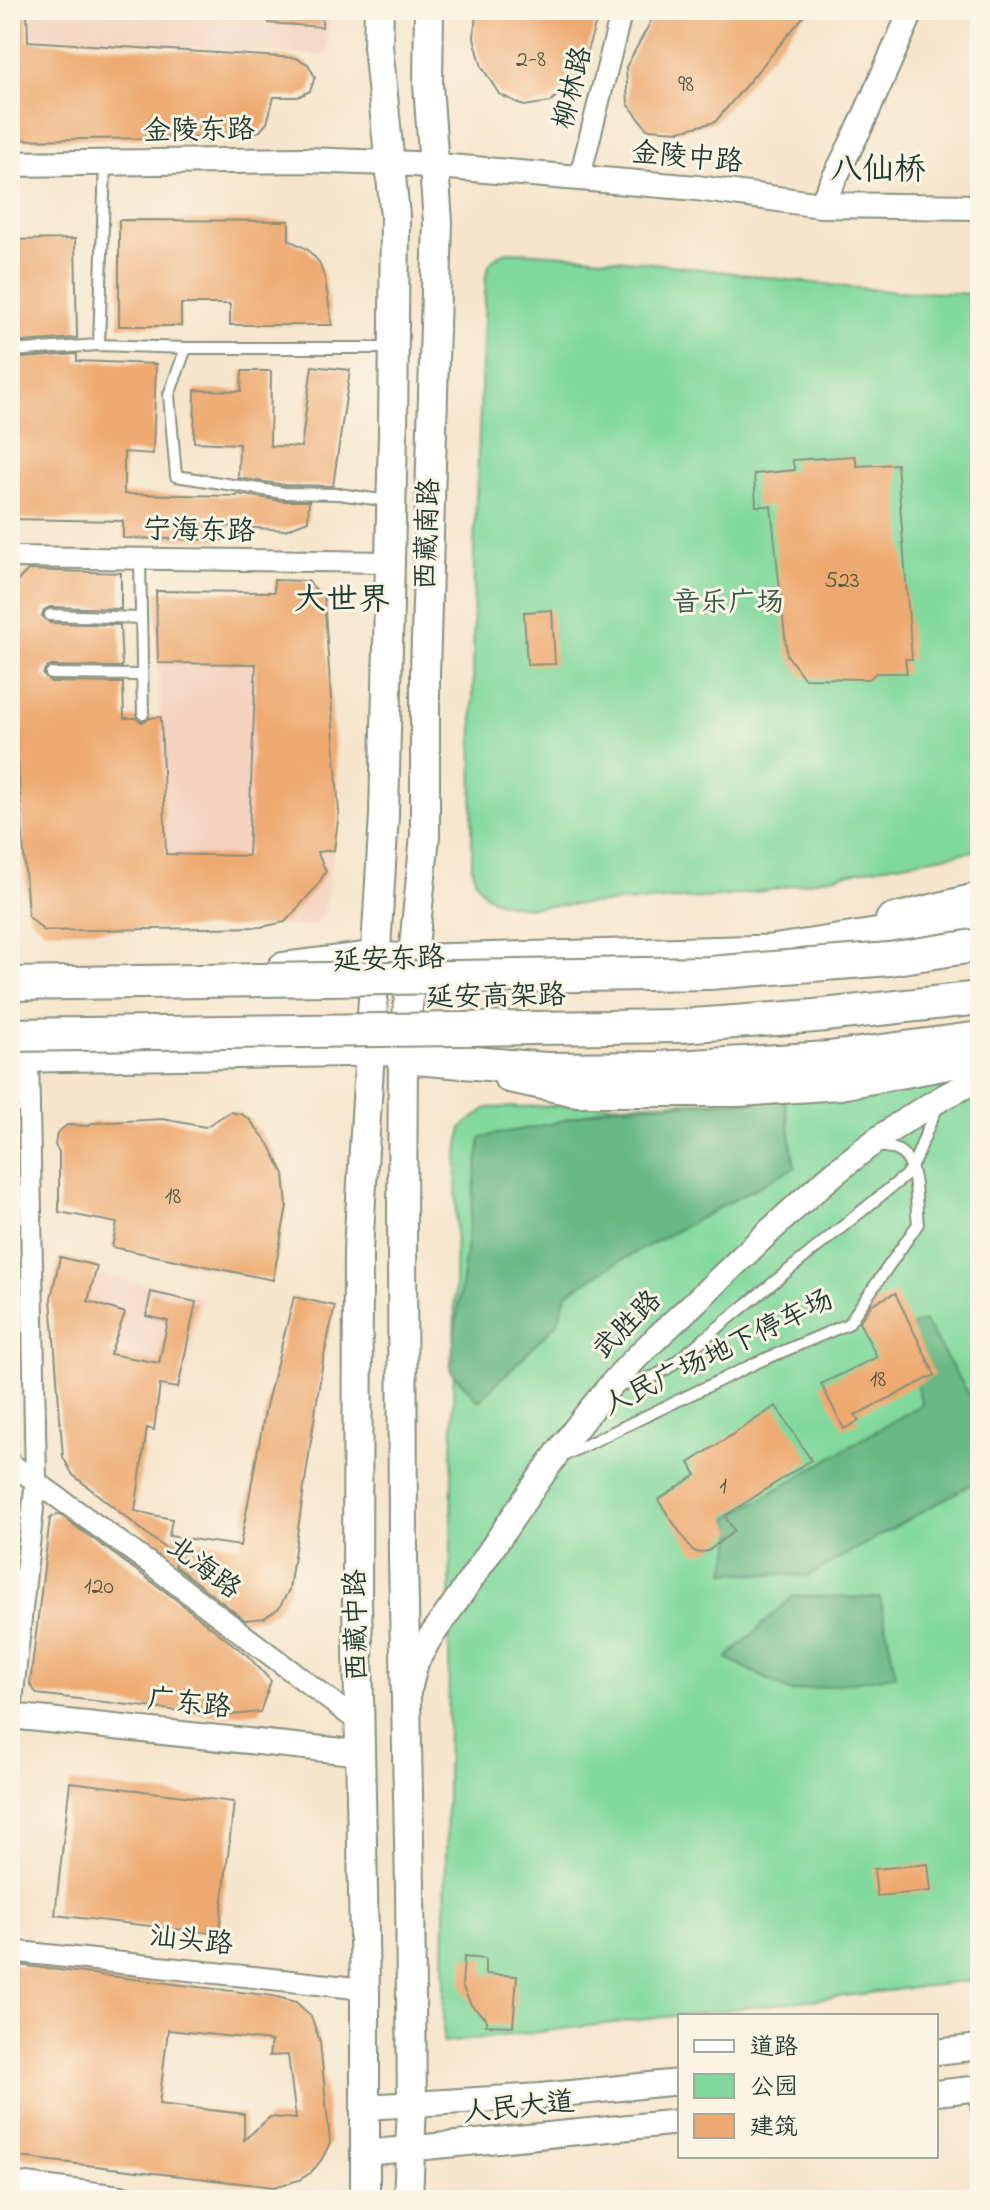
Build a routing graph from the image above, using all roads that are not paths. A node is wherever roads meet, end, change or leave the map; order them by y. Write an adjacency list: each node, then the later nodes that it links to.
1 (379, 10): 6 (main road, 西藏南路)
2 (429, 10): 8 (main road, 西藏南路)
3 (622, 10): 9 (street, 柳林路)
4 (912, 10): 10 (street)
5 (105, 163): 6 (street, 金陵东路); 7 (street, 金陵东路); 12 (lane)
6 (388, 163): 8 (street, 金陵中路); 14 (main road, 西藏南路)
7 (10, 164)
8 (433, 166): 9 (street, 金陵中路); 31 (main road, 西藏南路)
9 (579, 180): 10 (street, 金陵中路)
10 (821, 205): 11 (street, 金陵中路)
11 (980, 207)
12 (99, 345): 13 (lane); 15 (lane)
13 (186, 348): 14 (lane); 16 (lane)
14 (394, 348): 16 (main road, 西藏南路)
15 (10, 351)
16 (390, 501): 19 (main road, 西藏南路)
17 (10, 557): 18 (street, 宁海东路)
18 (140, 560): 19 (street, 宁海东路); 21 (lane)
19 (388, 562): 30 (main road, 西藏南路)
20 (50, 615): 21 (lane)
21 (141, 618): 23 (lane)
22 (51, 674): 23 (lane)
23 (142, 675): 24 (lane)
24 (143, 714)
25 (980, 898): 29 (main road, 延安东路)
26 (980, 919): 29 (highway)
27 (980, 939): 29 (main road, 延安东路)
28 (980, 945): 34 (highway, bridge)
29 (769, 952): 31 (main road, 延安东路)
30 (374, 957): 31 (main road, 延安东路); 33 (main road, 延安东路); 40 (main road, 西藏南路)
31 (413, 960): 41 (main road, 西藏南路)
32 (980, 966): 36 (highway, 延安高架路)
33 (10, 977)
34 (10, 984)
35 (980, 998): 39 (highway, 延安高架路, bridge)
36 (10, 1001)
37 (980, 1006): 41 (main road)
38 (980, 1038): 41 (highway)
39 (16, 1049): 40 (main road); 50 (street)
40 (370, 1050): 41 (main road); 53 (main road, 西藏中路)
41 (404, 1054): 42 (main road); 51 (main road, 西藏中路)
42 (980, 1058)
43 (980, 1079): 44 (street, 武胜路)
44 (946, 1096): 45 (street, 武胜路); 46 (lane)
45 (858, 1153): 46 (lane); 47 (street, 武胜路)
46 (911, 1168): 47 (lane); 49 (lane, 人民广场地下停车场)
47 (606, 1390): 49 (street, 武胜路)
48 (10, 1463): 50 (street, 北海路)
49 (550, 1465): 51 (street, 武胜路)
50 (36, 1480): 52 (street); 53 (street, 北海路)
51 (407, 1696): 62 (main road, 西藏中路)
52 (10, 1717): 54 (street, 广东路)
53 (360, 1723): 54 (main road, 西藏中路)
54 (362, 1753): 56 (main road, 西藏中路)
55 (10, 1951): 56 (street, 汕头路)
56 (365, 1989): 63 (main road, 西藏中路)
57 (980, 2047): 58 (street)
58 (938, 2052)
59 (678, 2082): 62 (street, 人民大道)
60 (977, 2088): 61 (street); 65 (lane)
61 (938, 2093)
62 (412, 2105): 63 (street, 人民大道); 66 (main road, 西藏中路)
63 (366, 2107): 67 (main road, 西藏中路)
64 (678, 2122): 66 (street, 人民大道)
65 (980, 2130)
66 (411, 2150): 67 (street, 人民大道); 71 (main road, 西藏中路)
67 (365, 2153): 70 (main road, 西藏中路)
68 (10, 2184): 69 (street)
69 (136, 2200)
70 (365, 2200)
71 (408, 2200)

